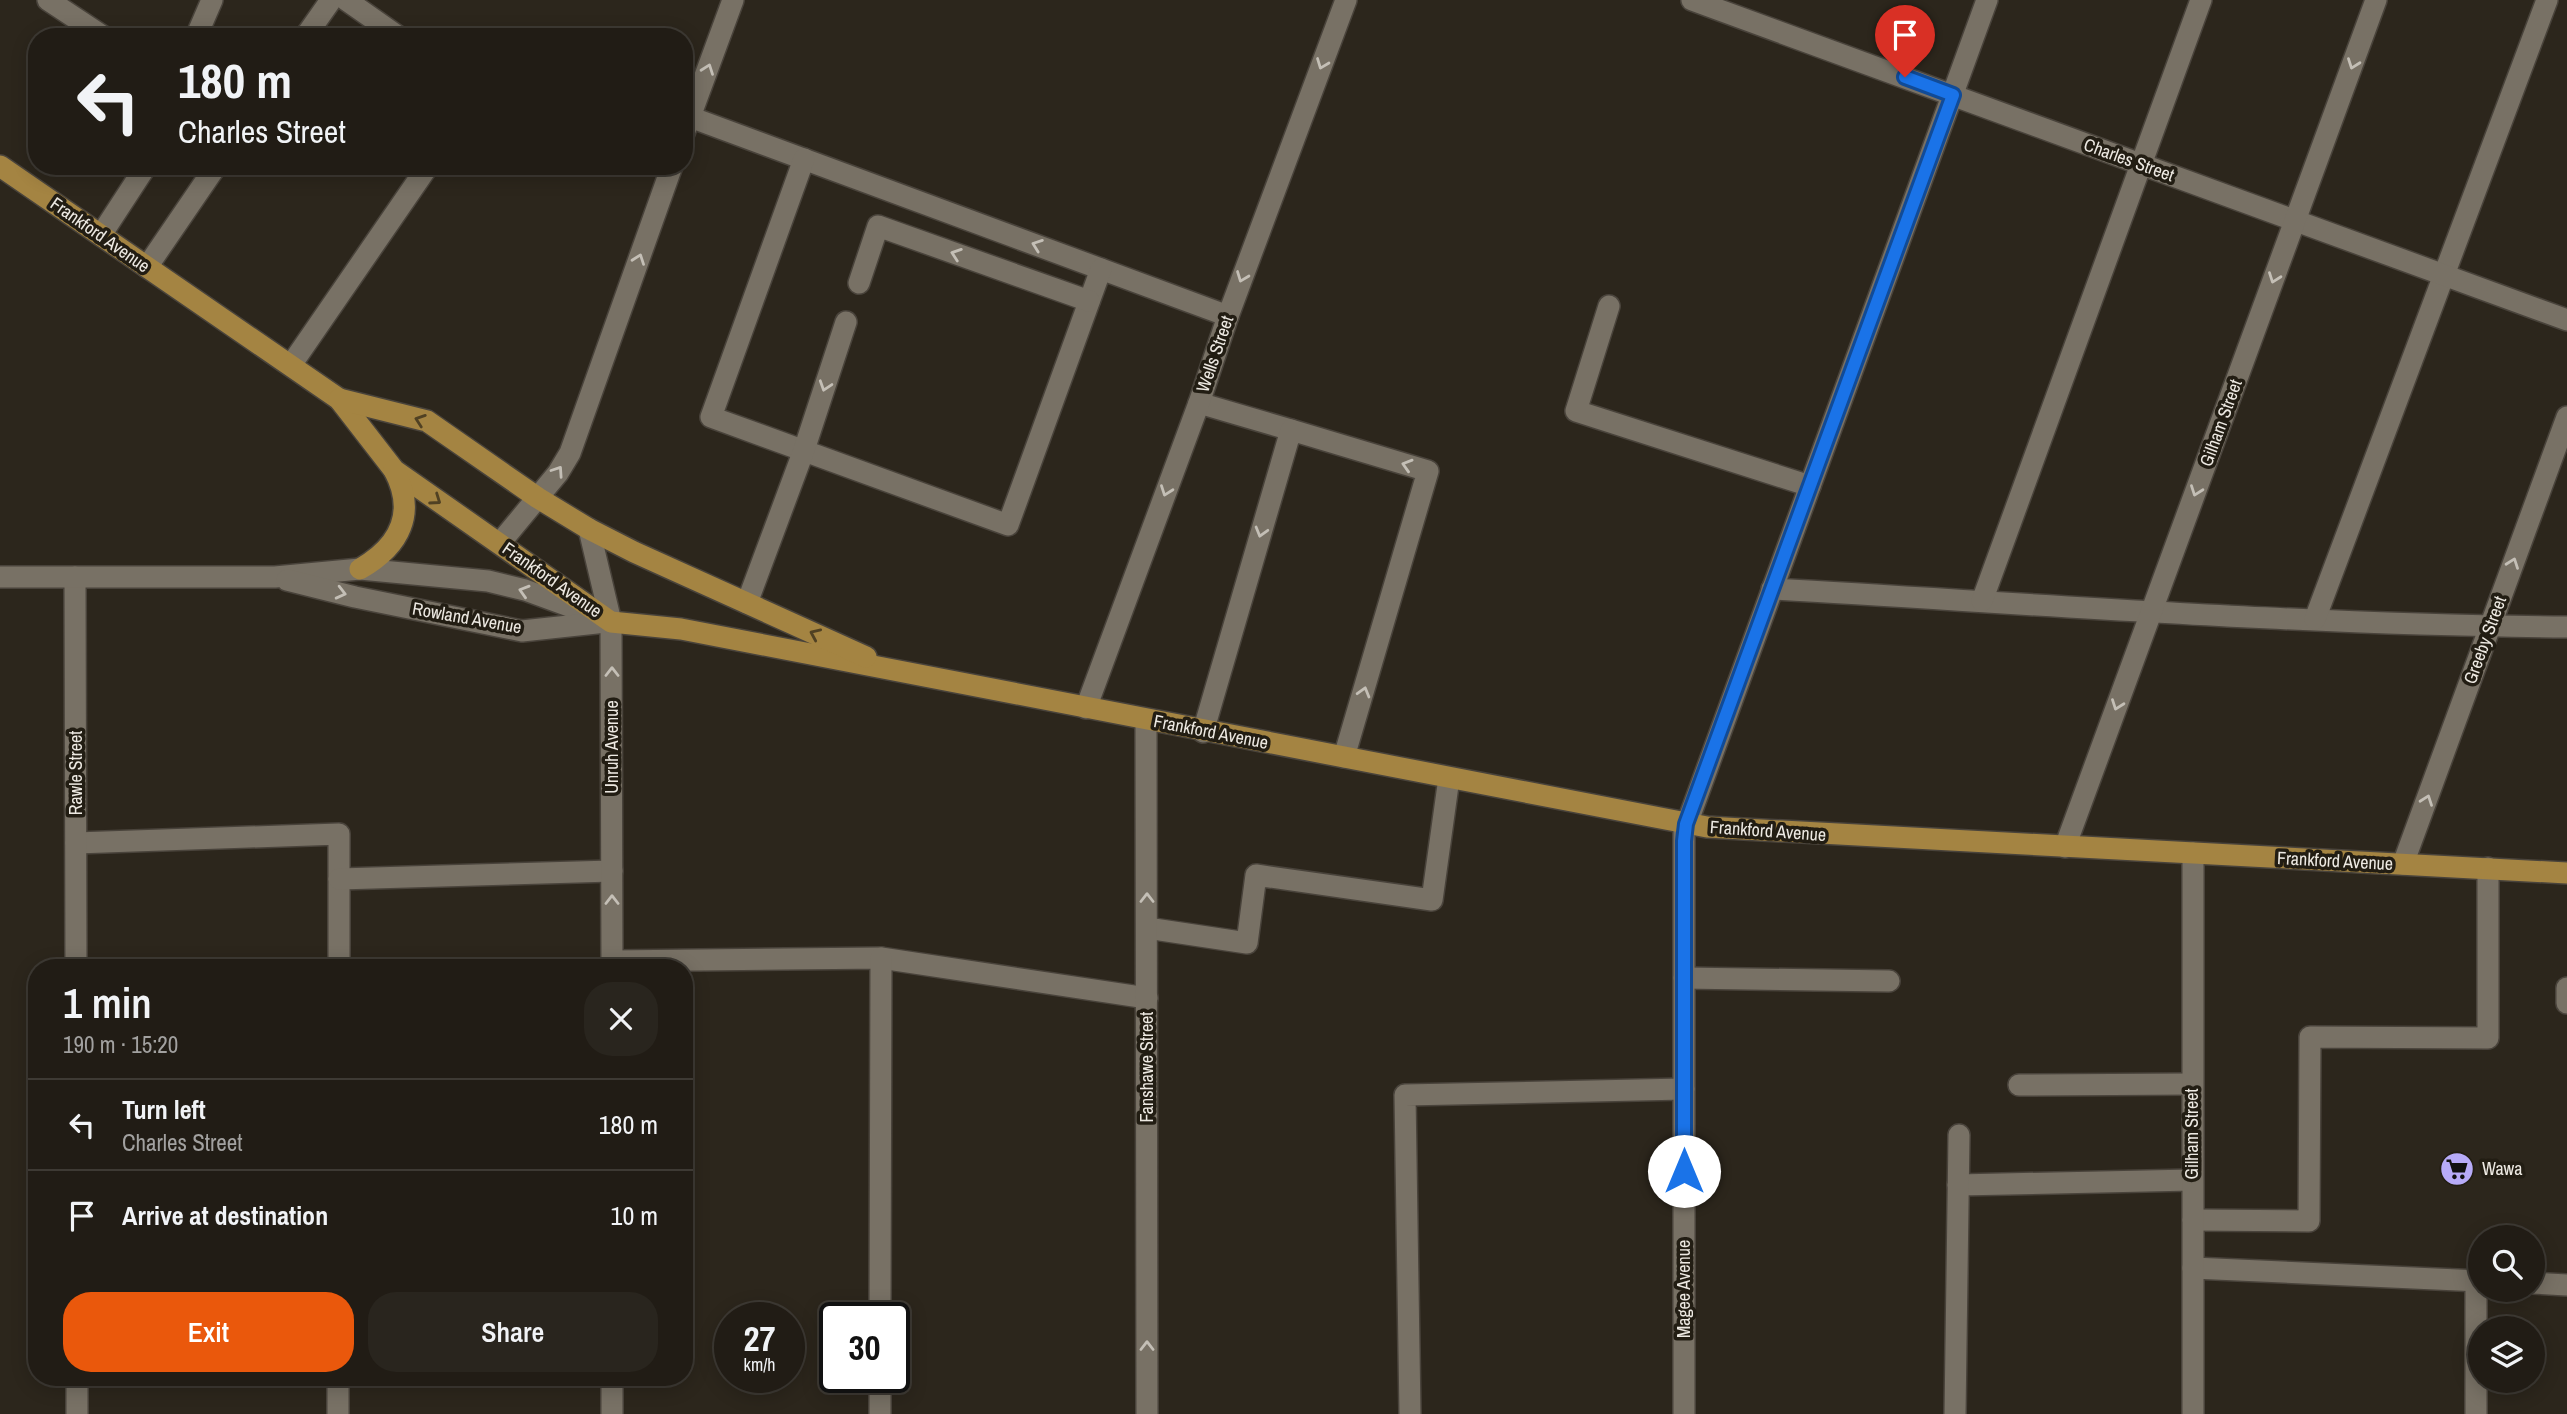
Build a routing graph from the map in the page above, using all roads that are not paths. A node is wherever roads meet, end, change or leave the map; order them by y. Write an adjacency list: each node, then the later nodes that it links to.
1 (48, 0): 12 (street)
2 (212, 0): 14 (street)
3 (331, 0): 15 (street)
4 (346, 0): 16 (street)
5 (733, 0): 18 (street, one-way to 5)
6 (1346, 0): 35 (street, Wells Street, one-way to 35)
7 (1692, 0): 17 (street, Charles Street)
8 (1987, 0): 17 (street, Magee Avenue)
9 (2201, 0): 21 (street)
10 (2376, 0): 27 (street, Gilham Street, one-way to 27)
11 (2547, 0): 31 (street)
12 (80, 9): 13 (street)
13 (96, 28)
14 (199, 28)
15 (312, 28)
16 (386, 28)
17 (1953, 95): 21 (street, Charles Street); 45 (street, Magee Avenue)
18 (693, 109)
19 (693, 127): 20 (street)
20 (804, 159): 30 (street, one-way to 20); 43 (street)
21 (2142, 164): 27 (street, Charles Street); 54 (street)
22 (0, 166): 28 (main road, Frankford Avenue)
23 (140, 175): 28 (street)
24 (210, 175): 29 (street)
25 (422, 175): 38 (street)
26 (669, 175): 46 (street, one-way to 26)
27 (2295, 220): 31 (street, Charles Street); 56 (street, Gilham Street, one-way to 56)
28 (101, 235): 29 (main road, Frankford Avenue)
29 (147, 267): 38 (main road, Frankford Avenue)
30 (1101, 269): 33 (street); 35 (street)
31 (2443, 275): 36 (street, Charles Street); 57 (street)
32 (859, 283): 33 (street, one-way to 32)
33 (1089, 301): 43 (street)
34 (1609, 306): 45 (street)
35 (1228, 316): 40 (street, Wells Street)
36 (2567, 320)
37 (846, 322): 43 (street, one-way to 43)
38 (291, 365): 39 (main road, Frankford Avenue)
39 (339, 398): 44 (main road, Frankford Avenue); 46 (main road, Frankford Avenue, one-way to 39)
40 (1199, 403): 42 (street); 62 (street, Wells Street, one-way to 62)
41 (2567, 417): 59 (street, Greeby Street, one-way to 41)
42 (1291, 430): 64 (street, one-way to 64); 65 (street, one-way to 42)
43 (804, 450): 55 (street)
44 (394, 470): 48 (main road, Frankford Avenue, one-way to 48); 49 (main road)
45 (1810, 486): 53 (street, Magee Avenue)
46 (538, 498): 47 (main road, Frankford Avenue); 48 (street)
47 (589, 528): 55 (main road, Frankford Avenue); 58 (street, Unruh Avenue)
48 (500, 543): 58 (main road, Frankford Avenue)
49 (360, 569): 51 (street, Rowland Avenue); 58 (street, Rowland Avenue, one-way to 49)
50 (75, 577): 51 (street, Rowland Avenue); 52 (street, Rowland Avenue); 68 (street, Rawle Street)
51 (275, 577): 58 (street, Rowland Avenue, one-way to 58)
52 (0, 578)
53 (1772, 589): 54 (street); 67 (street, Magee Avenue)
54 (1982, 601): 56 (street)
55 (747, 603): 61 (main road, Frankford Avenue, one-way to 55)
56 (2151, 612): 57 (street); 69 (street, Gilham Street, one-way to 69)
57 (2315, 619): 59 (street)
58 (611, 622): 61 (main road, Frankford Avenue); 73 (street, Unruh Avenue, one-way to 58)
59 (2490, 627): 60 (street); 71 (street, Greeby Street, one-way to 59)
60 (2567, 627)
61 (900, 672): 62 (main road, Frankford Avenue)
62 (1086, 708): 63 (main road, Frankford Avenue)
63 (1146, 720): 64 (main road, Frankford Avenue); 76 (street, Fanshawe Street, one-way to 63)
64 (1203, 732): 65 (main road, Frankford Avenue)
65 (1344, 757): 66 (main road, Frankford Avenue)
66 (1449, 778): 67 (main road, Frankford Avenue); 76 (street)
67 (1686, 824): 69 (main road, Frankford Avenue); 82 (street, Magee Avenue)
68 (76, 843): 75 (street); 78 (street, Rawle Street)
69 (2065, 847): 70 (main road, Frankford Avenue)
70 (2193, 853): 71 (main road, Frankford Avenue); 87 (street, Gilham Street)
71 (2403, 864): 72 (main road, Frankford Avenue)
72 (2488, 869): 74 (main road, Frankford Avenue); 93 (street)
73 (612, 871): 75 (street); 80 (street, Unruh Avenue, one-way to 73)
74 (2567, 873)
75 (339, 879): 79 (street)
76 (1147, 928): 85 (street, Fanshawe Street)
77 (881, 958): 81 (street); 85 (street); 98 (street)
78 (76, 959)
79 (339, 959)
80 (611, 959)
81 (693, 963)
82 (1684, 978): 83 (street); 89 (street, Magee Avenue)
83 (1889, 981)
84 (2567, 988): 86 (street)
85 (1147, 998): 108 (street, Fanshawe Street, one-way to 85)
86 (2567, 1003)
87 (2192, 1084): 88 (street); 91 (street, Gilham Street)
88 (2019, 1085)
89 (1684, 1090): 109 (street); 110 (street, Magee Avenue)
90 (1959, 1135): 92 (street)
91 (2192, 1180): 92 (street); 93 (street, Gilham Street)
92 (1958, 1185): 111 (street)
93 (2193, 1220): 94 (street, Gilham Street)
94 (2193, 1268): 95 (street); 112 (street, Gilham Street)
95 (2468, 1281)
96 (2545, 1284): 97 (street)
97 (2567, 1285)
98 (880, 1302)
99 (2478, 1302): 113 (street)
100 (77, 1386): 104 (street)
101 (338, 1386): 105 (street)
102 (612, 1386): 106 (street)
103 (880, 1393): 107 (street)
104 (77, 1414)
105 (338, 1414)
106 (612, 1414)
107 (880, 1414)
108 (1147, 1414)
109 (1410, 1414)
110 (1684, 1414)
111 (1955, 1414)
112 (2193, 1414)
113 (2476, 1414)

